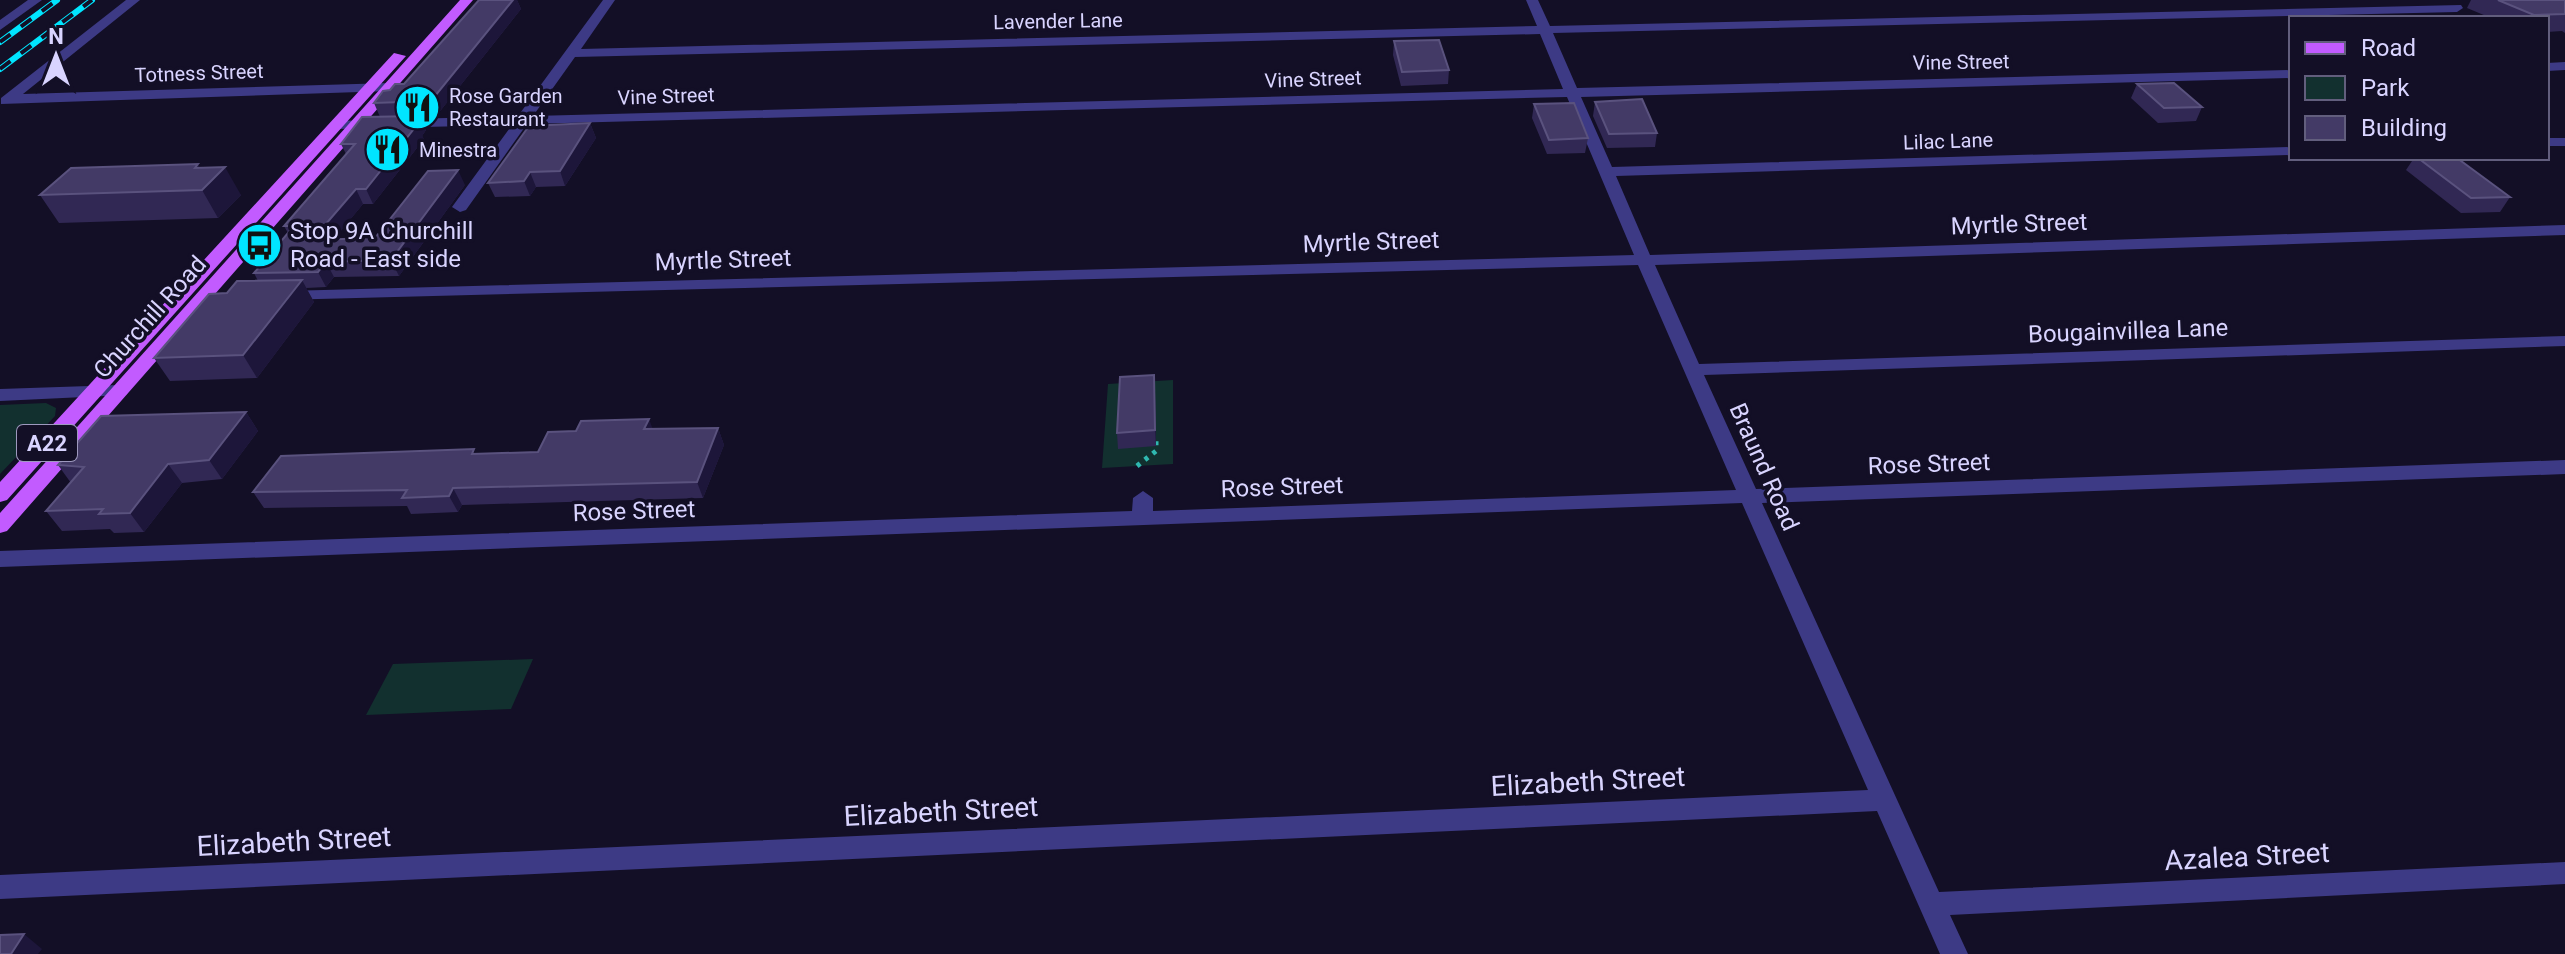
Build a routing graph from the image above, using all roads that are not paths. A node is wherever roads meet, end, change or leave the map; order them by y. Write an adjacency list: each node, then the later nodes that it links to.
1 (36, 0): 10 (street)
2 (134, 0): 17 (street)
3 (449, 0): 14 (main road, Churchill Road / A22)
4 (467, 0): 15 (main road, Churchill Road / A22)
5 (609, 0): 12 (street)
6 (1532, 0): 11 (street, Braund Road)
7 (2444, 0): 8 (street)
8 (2457, 8): 9 (street); 11 (street, Lavender Lane)
9 (2469, 16)
10 (3, 22)
11 (1544, 28): 12 (street, Lavender Lane); 16 (street, Braund Road)
12 (572, 53): 18 (street)
13 (2289, 74): 16 (street, Vine Street)
14 (371, 87): 15 (street, Totness Street); 17 (street, Totness Street); 20 (main road, Churchill Road / A22)
15 (390, 87): 19 (main road, Churchill Road / A22)
16 (1572, 92): 18 (street, Vine Street); 22 (street, Braund Road)
17 (5, 102)
18 (523, 120): 19 (street, Vine Street); 23 (street)
19 (357, 124): 20 (street, Vine Street); 27 (main road, Churchill Road / A22)
20 (337, 125): 29 (main road, Churchill Road / A22)
21 (2289, 151): 22 (street, Lilac Lane)
22 (1606, 172): 25 (street, Braund Road)
23 (460, 207)
24 (2565, 230): 25 (street, Myrtle Street)
25 (1645, 260): 26 (street, Myrtle Street); 31 (street, Braund Road)
26 (269, 297)
27 (202, 298): 28 (street); 29 (street); 32 (main road, Churchill Road / A22)
28 (221, 298)
29 (178, 299): 33 (main road, Churchill Road / A22)
30 (2565, 341): 31 (street, Bougainvillea Lane)
31 (1692, 370): 37 (street, Braund Road)
32 (119, 391): 33 (street); 38 (main road, Churchill Road / A22)
33 (93, 392): 34 (street); 36 (main road, Churchill Road / A22)
34 (0, 395)
35 (2565, 467): 37 (street, Rose Street)
36 (0, 495)
37 (1749, 497): 39 (street, Rose Street); 40 (street, Braund Road)
38 (0, 526)
39 (0, 559)
40 (1885, 800): 42 (street, Elizabeth Street); 43 (street, Braund Road)
41 (2565, 873): 43 (street, Azalea Street)
42 (0, 887)
43 (1931, 904): 44 (street, Braund Road)
44 (1954, 954)

